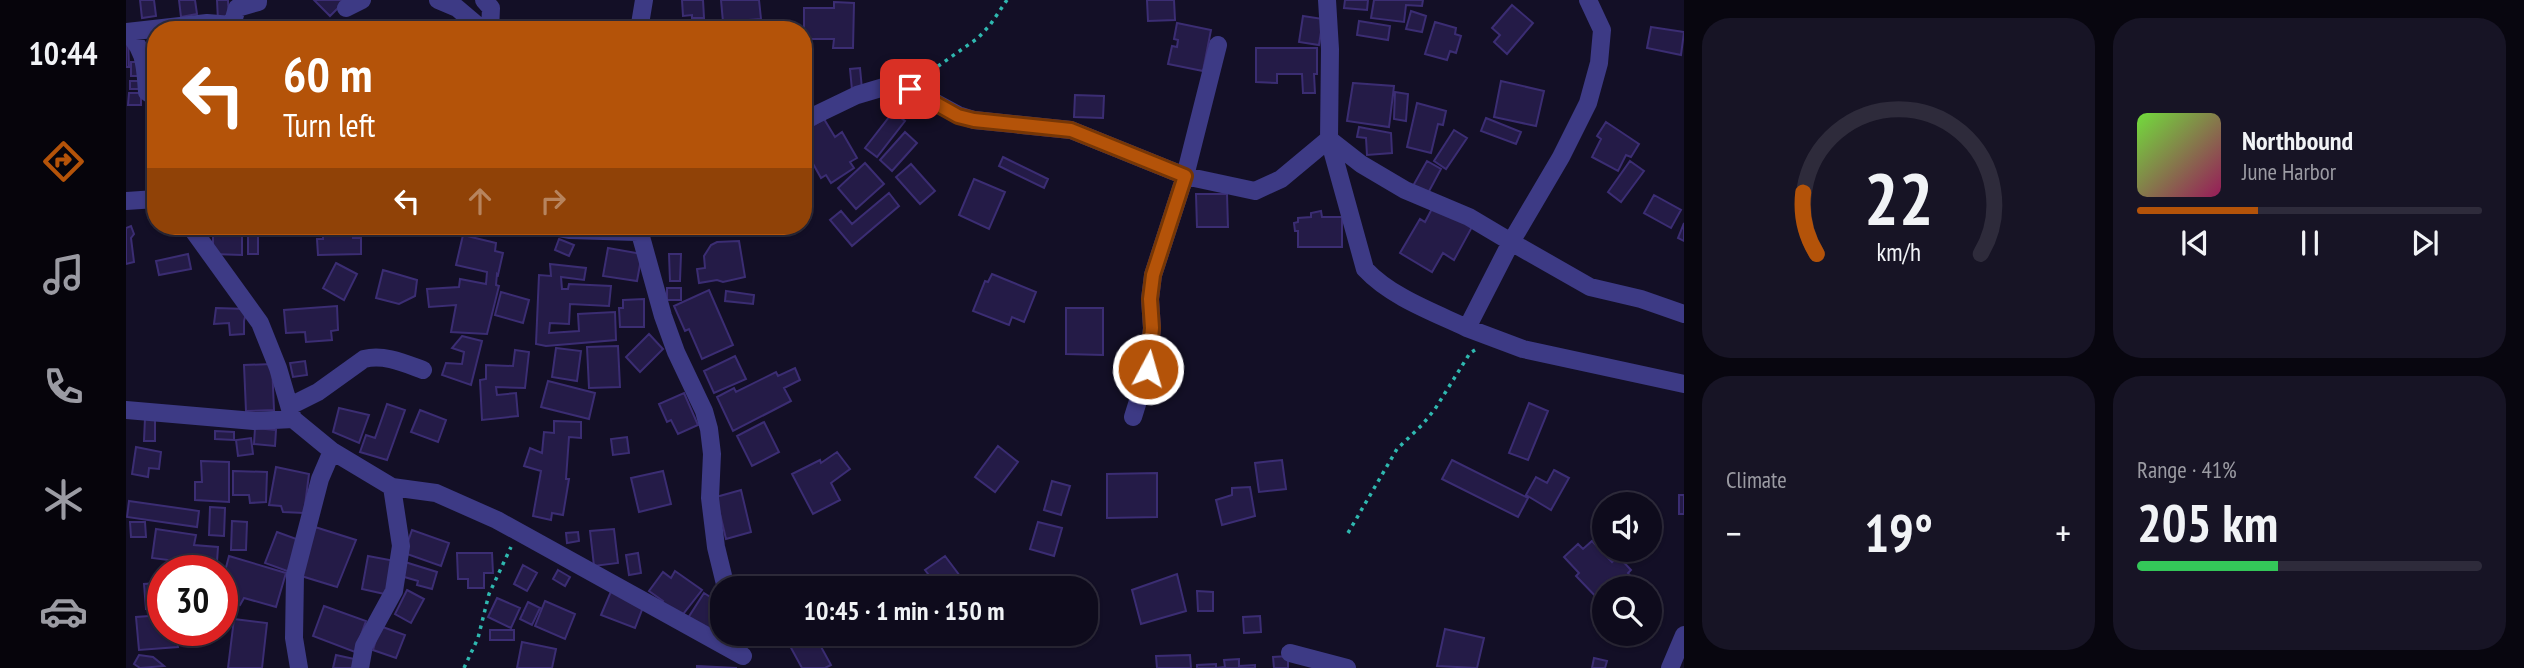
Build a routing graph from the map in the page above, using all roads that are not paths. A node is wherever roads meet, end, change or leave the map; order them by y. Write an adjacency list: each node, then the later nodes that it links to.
1 (258, 0): 7 (street)
2 (438, 0): 8 (street)
3 (484, 0): 9 (street)
4 (644, 0): 10 (street)
5 (1327, 0): 16 (street)
6 (1588, 0): 22 (street)
7 (233, 21)
8 (472, 21)
9 (490, 21)
10 (640, 21)
11 (147, 30): 12 (street)
12 (126, 32): 14 (street)
13 (1218, 45): 17 (street)
14 (147, 92)
15 (812, 117): 17 (street)
16 (1329, 139): 17 (street); 22 (street); 24 (street)
17 (1185, 176): 29 (street)
18 (147, 200): 19 (street)
19 (126, 201)
20 (196, 235): 28 (street)
21 (644, 235): 32 (street)
22 (1511, 242): 23 (street); 24 (street)
23 (1684, 314)
24 (1466, 328): 26 (street)
25 (423, 369): 28 (street)
26 (1684, 384)
27 (126, 410): 28 (street)
28 (291, 413): 30 (street)
29 (1133, 417)
30 (332, 451): 31 (street); 36 (street)
31 (392, 487): 35 (street); 37 (street)
32 (723, 576)
33 (1684, 635): 39 (street)
34 (1290, 653): 38 (street)
35 (744, 662)
36 (299, 668)
37 (360, 668)
38 (1347, 668)
39 (1670, 668)

